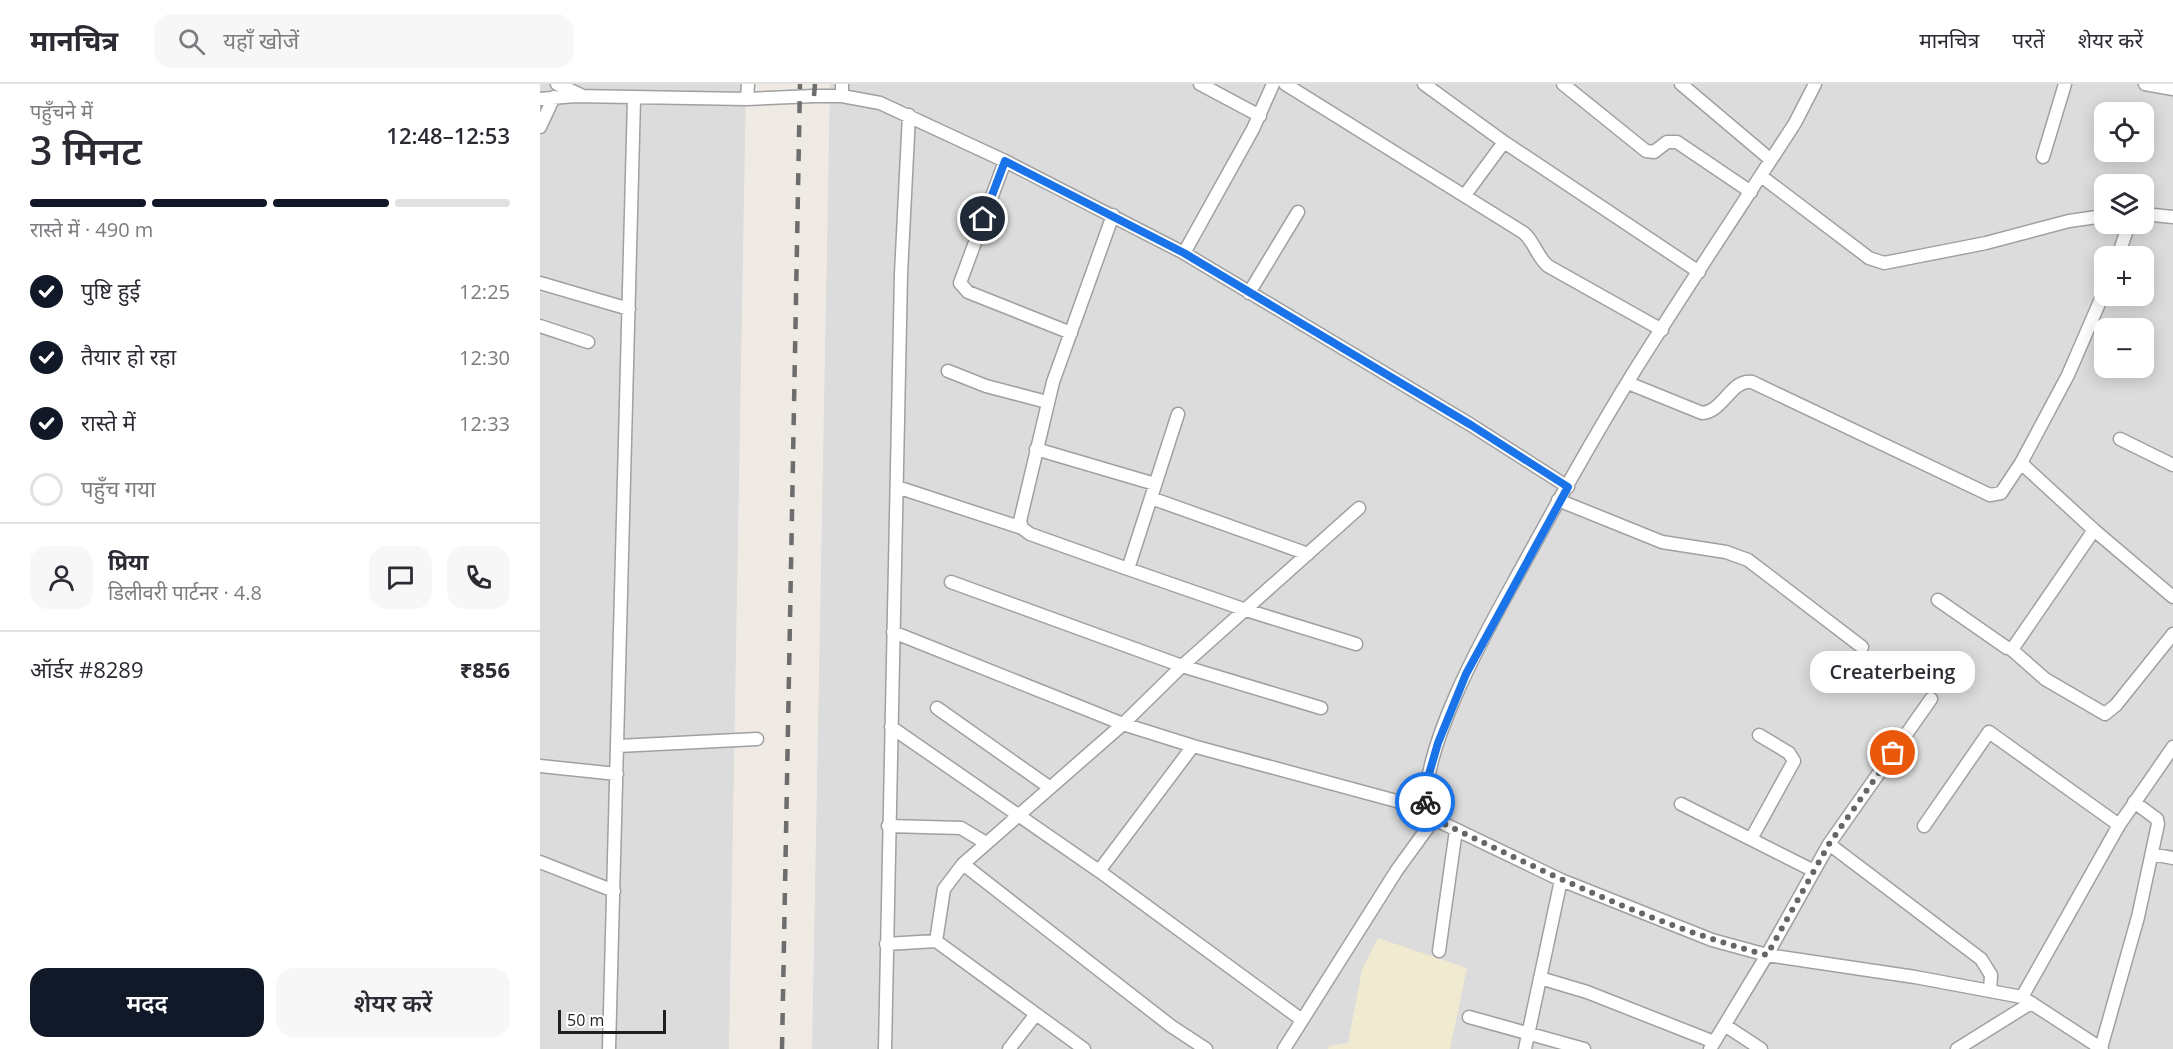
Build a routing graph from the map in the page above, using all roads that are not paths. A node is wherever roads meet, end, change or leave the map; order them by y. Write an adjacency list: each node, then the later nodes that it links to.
1 (557, 84): 14 (street)
2 (748, 84): 17 (street)
3 (1200, 84): 19 (street)
4 (1273, 84): 19 (street)
5 (1285, 84): 27 (street)
6 (1424, 84): 21 (street)
7 (1563, 84): 26 (street)
8 (1815, 84): 23 (street)
9 (2065, 84): 22 (street)
10 (2145, 84): 12 (street)
11 (1688, 86): 23 (street)
12 (2173, 89)
13 (842, 90): 17 (street); 18 (street)
14 (583, 96): 15 (street); 16 (street)
15 (544, 97): 20 (street)
16 (634, 99): 17 (street); 38 (street)
17 (747, 99)
18 (909, 115): 24 (street); 53 (street)
19 (1260, 116): 33 (street)
20 (540, 127)
21 (1504, 142): 27 (street); 34 (street)
22 (2043, 157)
23 (1771, 160): 25 (street)
24 (1005, 161): 29 (street); 41 (street)
25 (1761, 176): 26 (street); 31 (street)
26 (1751, 192): 34 (street)
27 (1465, 195): 40 (street)
28 (1298, 212): 36 (street)
29 (1113, 215): 33 (street); 41 (street)
30 (2154, 215): 32 (street)
31 (2094, 217)
32 (2173, 217)
33 (1184, 253): 36 (street)
34 (1699, 272): 40 (street)
35 (540, 283): 38 (street)
36 (1250, 293): 52 (street)
37 (2098, 306): 49 (street)
38 (629, 309): 78 (street)
39 (540, 326): 42 (street)
40 (1662, 330): 44 (street)
41 (1071, 333): 45 (street)
42 (588, 342)
43 (948, 371): 45 (street)
44 (1628, 383): 49 (street); 52 (street)
45 (1047, 402): 48 (street)
46 (1178, 414): 51 (street)
47 (2120, 439): 50 (street)
48 (1036, 449): 51 (street); 57 (street)
49 (2020, 463): 58 (street)
50 (2173, 465)
51 (1155, 484): 54 (street)
52 (1568, 487): 55 (street)
53 (897, 488): 57 (street); 65 (street)
54 (1151, 498): 59 (street); 60 (street)
55 (1558, 500): 68 (street); 86 (street)
56 (1359, 508): 59 (street)
57 (1022, 528): 60 (street)
58 (2094, 530): 62 (street); 69 (street)
59 (1308, 554): 64 (street)
60 (1128, 569): 64 (street)
61 (951, 582): 70 (street)
62 (2173, 597)
63 (1938, 600): 69 (street)
64 (1246, 610): 67 (street); 70 (street)
65 (893, 632): 74 (street); 75 (street)
66 (2173, 634): 69 (street)
67 (1356, 644)
68 (1862, 647)
69 (2011, 649)
70 (1182, 666): 73 (street); 74 (street)
71 (1931, 699): 95 (street)
72 (937, 708): 83 (street)
73 (1321, 708)
74 (1123, 724): 79 (street); 83 (street)
75 (891, 727): 87 (street); 90 (street)
76 (1759, 735): 93 (street)
77 (757, 739): 78 (street)
78 (618, 746): 82 (street)
79 (1193, 746): 86 (street); 100 (street)
80 (2171, 753): 84 (street)
81 (540, 766): 82 (street)
82 (618, 774): 103 (street)
83 (1049, 787): 87 (street)
84 (2134, 802): 89 (street); 96 (street)
85 (1681, 804): 93 (street)
86 (1426, 809): 88 (street)
87 (1019, 815): 94 (street); 100 (street)
88 (1434, 819): 92 (street); 113 (street)
89 (2119, 825): 91 (street); 110 (street)
90 (888, 826): 94 (street); 105 (street)
91 (1924, 826)
92 (1456, 830): 102 (street); 106 (street)
93 (1751, 839): 101 (street)
94 (987, 843): 99 (street)
95 (1829, 844): 101 (street); 109 (street)
96 (2152, 854): 97 (street); 127 (street)
97 (2173, 858)
98 (540, 862): 103 (street)
99 (963, 864): 104 (street); 121 (street)
100 (1098, 871): 113 (street)
101 (1814, 871): 107 (street)
102 (1561, 880): 107 (street); 108 (street)
103 (614, 891): 117 (street)
104 (936, 941): 105 (street); 111 (street)
105 (886, 944): 118 (street)
106 (1439, 951)
107 (1767, 955): 109 (street); 114 (street)
108 (1540, 978): 115 (street); 116 (street)
109 (1989, 991): 110 (street)
110 (2027, 1000): 126 (street); 127 (street)
111 (1036, 1014): 119 (street); 120 (street)
112 (1469, 1017): 115 (street)
113 (1302, 1020): 122 (street)
114 (1726, 1026): 116 (street); 125 (street)
115 (1528, 1035): 123 (street); 124 (street)
116 (1712, 1046)
117 (609, 1049)
118 (885, 1049)
119 (1009, 1049)
120 (1084, 1049)
121 (1206, 1049)
122 (1284, 1049)
123 (1525, 1049)
124 (1584, 1049)
125 (1761, 1049)
126 (1957, 1049)
127 (2101, 1049)

